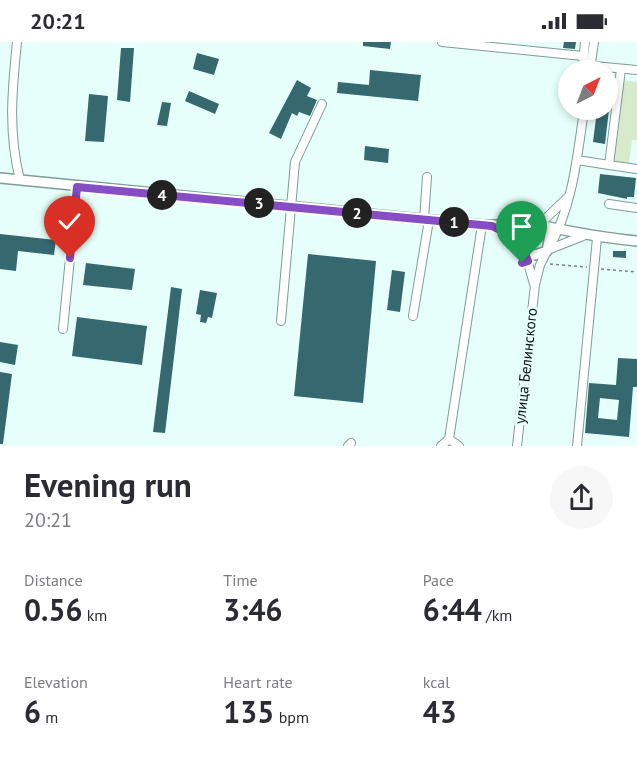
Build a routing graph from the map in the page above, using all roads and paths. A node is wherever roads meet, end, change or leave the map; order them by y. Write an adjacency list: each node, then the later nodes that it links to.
1 (17, 42): 18 (street)
2 (442, 42): 5 (street)
3 (585, 42): 5 (street)
4 (594, 42): 7 (street)
5 (584, 57): 6 (street)
6 (584, 60)
7 (591, 60)
8 (618, 69): 9 (street)
9 (621, 69): 10 (street); 14 (street)
10 (637, 70)
11 (322, 104): 22 (street)
12 (583, 120): 13 (street)
13 (577, 160): 14 (street); 20 (street)
14 (609, 165): 15 (street)
15 (637, 169)
16 (427, 177): 24 (street)
17 (0, 178): 18 (main road)
18 (20, 180): 19 (main road)
19 (77, 187): 22 (main road); 40 (street)
20 (572, 193): 26 (street); 28 (street)
21 (609, 204): 23 (street)
22 (293, 206): 24 (main road); 39 (street)
23 (637, 208)
24 (427, 220): 25 (main road); 38 (street)
25 (482, 225): 27 (main road); 41 (street)
26 (538, 225): 27 (main road); 28 (main road); 32 (main road); 33 (main road)
27 (492, 226): 32 (street)
28 (560, 230): 29 (main road); 33 (street)
29 (584, 236): 30 (main road); 33 (street)
30 (597, 238): 31 (main road); 35 (street)
31 (637, 241)
32 (522, 246): 33 (main road); 37 (street)
33 (548, 250): 34 (street)
34 (540, 263): 35 (path); 37 (street)
35 (594, 268): 36 (path); 45 (street)
36 (637, 272)
37 (534, 285): 44 (street, улица Белинского)
38 (413, 316)
39 (281, 321)
40 (63, 329)
41 (449, 439): 42 (street); 43 (street)
42 (441, 446)
43 (459, 446)
44 (517, 446)
45 (576, 446)

